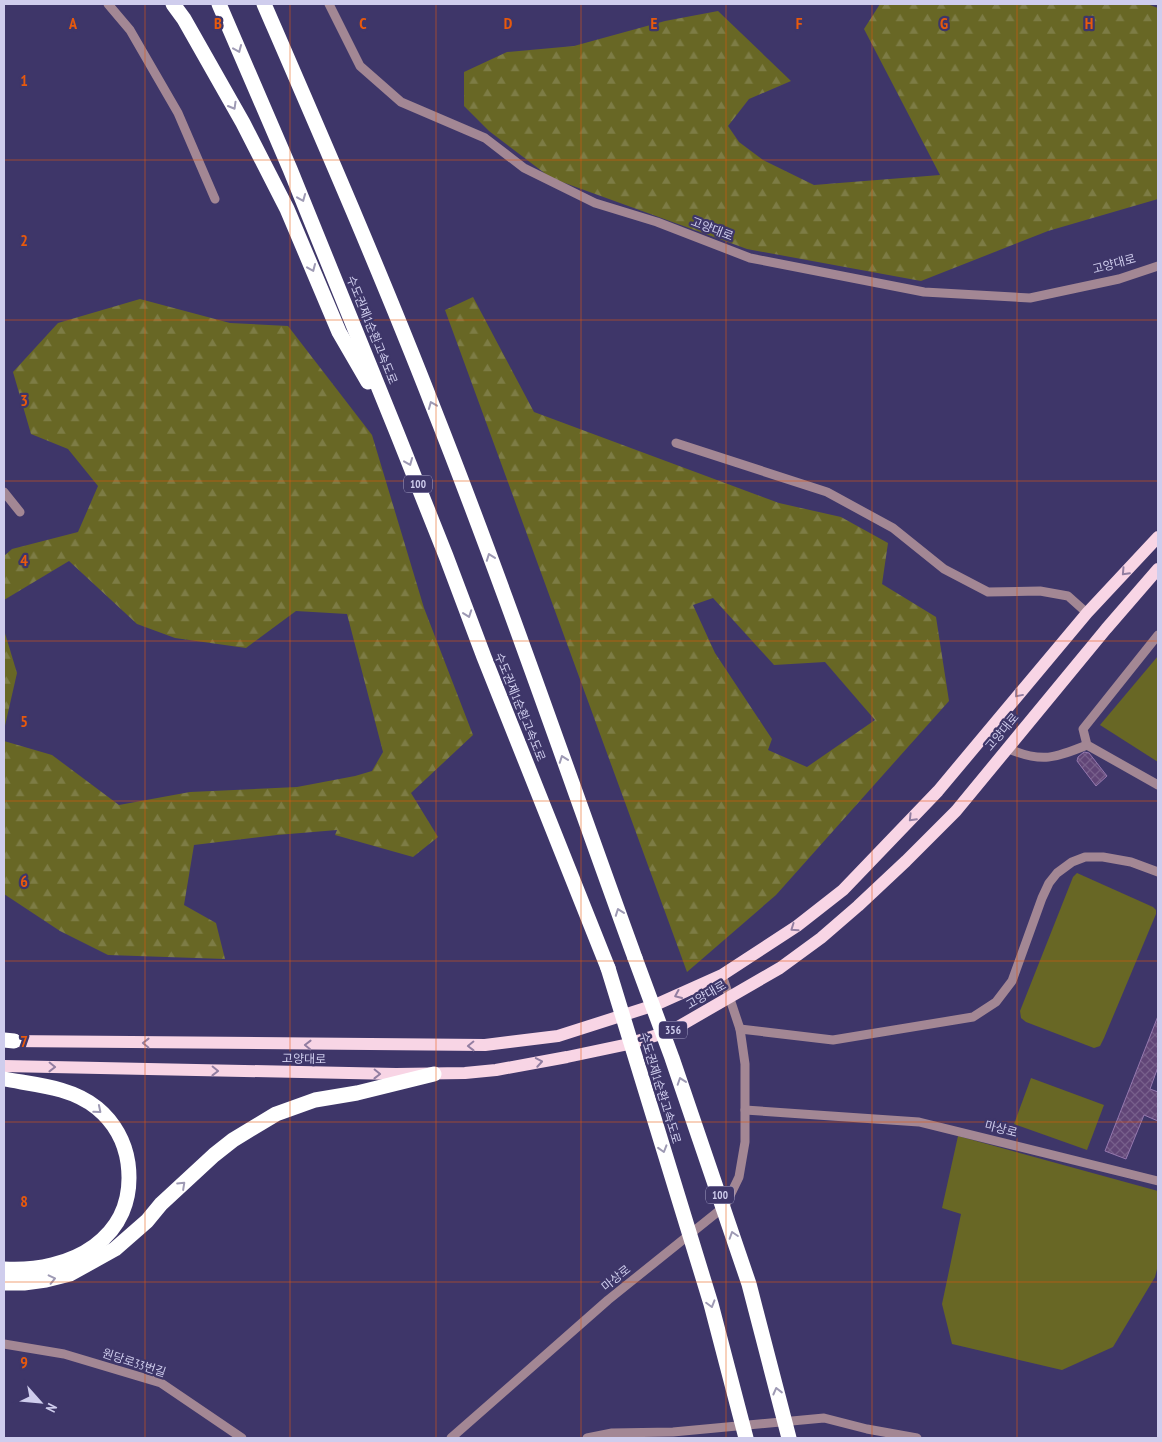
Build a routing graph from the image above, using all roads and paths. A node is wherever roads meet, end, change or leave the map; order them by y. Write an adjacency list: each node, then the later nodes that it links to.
1 (108, 4): 6 (street)
2 (173, 4): 8 (highway, one-way to 8)
3 (219, 4): 8 (highway, 수도권제1순환고속도로 / 100, one-way to 8)
4 (264, 4): 36 (highway, 수도권제1순환고속도로 / 100, one-way to 4, bridge)
5 (329, 4): 7 (street, 고양대로)
6 (215, 199)
7 (1158, 266)
8 (397, 433): 35 (highway, 수도권제1순환고속도로 / 100, one-way to 35, bridge)
9 (676, 443): 14 (street)
10 (4, 492): 11 (street)
11 (20, 512)
12 (1158, 536): 14 (main road, 고양대로 / 356, one-way to 14)
13 (1158, 569): 17 (main road, 고양대로 / 356)
14 (1087, 613): 20 (main road, 고양대로 / 356, one-way to 20)
15 (1158, 635): 16 (street)
16 (1087, 745): 17 (street); 18 (street)
17 (1004, 752): 21 (main road, 고양대로 / 356)
18 (1158, 785)
19 (1158, 872): 22 (street)
20 (722, 975): 21 (street, 마상로); 23 (main road, 고양대로 / 356, one-way to 23)
21 (730, 998): 22 (street, 마상로); 25 (main road, 고양대로 / 356, one-way to 21)
22 (740, 1029): 27 (street, 마상로)
23 (7, 1041)
24 (4, 1066): 25 (main road, 고양대로 / 356, one-way to 25)
25 (434, 1074): 30 (highway, one-way to 25)
26 (4, 1079): 29 (highway, one-way to 29)
27 (745, 1110): 28 (street, 마상로); 33 (street, 마상로)
28 (1158, 1181)
29 (4, 1269)
30 (4, 1283)
31 (4, 1344): 32 (street, 원당로33번길)
32 (242, 1438)
33 (451, 1438)
34 (587, 1438): 37 (street)
35 (746, 1438)
36 (789, 1438)
37 (917, 1438)

